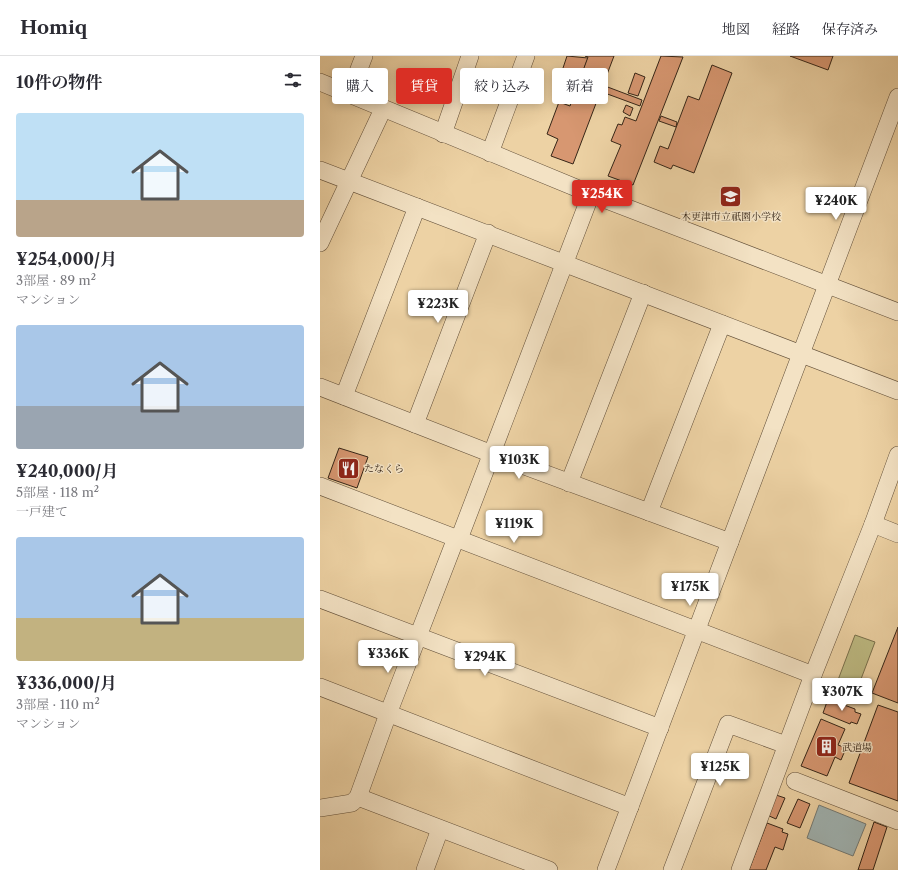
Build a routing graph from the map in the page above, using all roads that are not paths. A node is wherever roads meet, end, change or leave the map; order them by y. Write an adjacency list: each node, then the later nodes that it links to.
1 (364, 56): 4 (street)
2 (470, 56): 10 (street)
3 (526, 56): 11 (street)
4 (359, 68)
5 (320, 82): 6 (street)
6 (332, 87)
7 (898, 97): 19 (street)
8 (371, 104): 9 (street)
9 (383, 109): 10 (street); 13 (street)
10 (443, 134): 11 (street)
11 (490, 154): 14 (street)
12 (320, 170): 13 (street)
13 (349, 181): 15 (street); 17 (street)
14 (591, 194): 18 (street); 19 (street)
15 (417, 207): 16 (street); 26 (street)
16 (488, 234): 18 (street); 27 (street)
17 (320, 243)
18 (565, 262): 20 (street); 28 (street)
19 (827, 284): 21 (street); 23 (street)
20 (642, 293): 22 (street); 30 (street)
21 (898, 312)
22 (722, 324): 23 (street); 32 (street)
23 (801, 354): 25 (street); 36 (street)
24 (320, 387): 26 (street)
25 (898, 391)
26 (344, 396): 27 (street)
27 (415, 424): 28 (street)
28 (492, 454): 30 (street); 35 (street)
29 (898, 455): 33 (street)
30 (569, 483): 32 (street)
31 (320, 486): 35 (street)
32 (649, 512): 36 (street)
33 (873, 524): 34 (street); 40 (street)
34 (898, 534)
35 (458, 538): 38 (street); 39 (street)
36 (730, 542): 38 (street)
37 (320, 599): 39 (street)
38 (697, 629): 40 (street); 43 (street)
39 (418, 636): 42 (street); 43 (street)
40 (813, 674): 44 (street)
41 (320, 687): 42 (street)
42 (388, 714): 46 (street); 47 (street)
43 (660, 728): 47 (street)
44 (786, 746): 55 (street); 56 (street)
45 (795, 781): 49 (street)
46 (358, 797): 48 (street); 50 (street)
47 (630, 807): 54 (street)
48 (320, 808)
49 (898, 821)
50 (440, 829): 51 (street); 52 (street)
51 (513, 864): 53 (street)
52 (424, 870)
53 (549, 870)
54 (606, 870)
55 (672, 870)
56 (740, 870)

